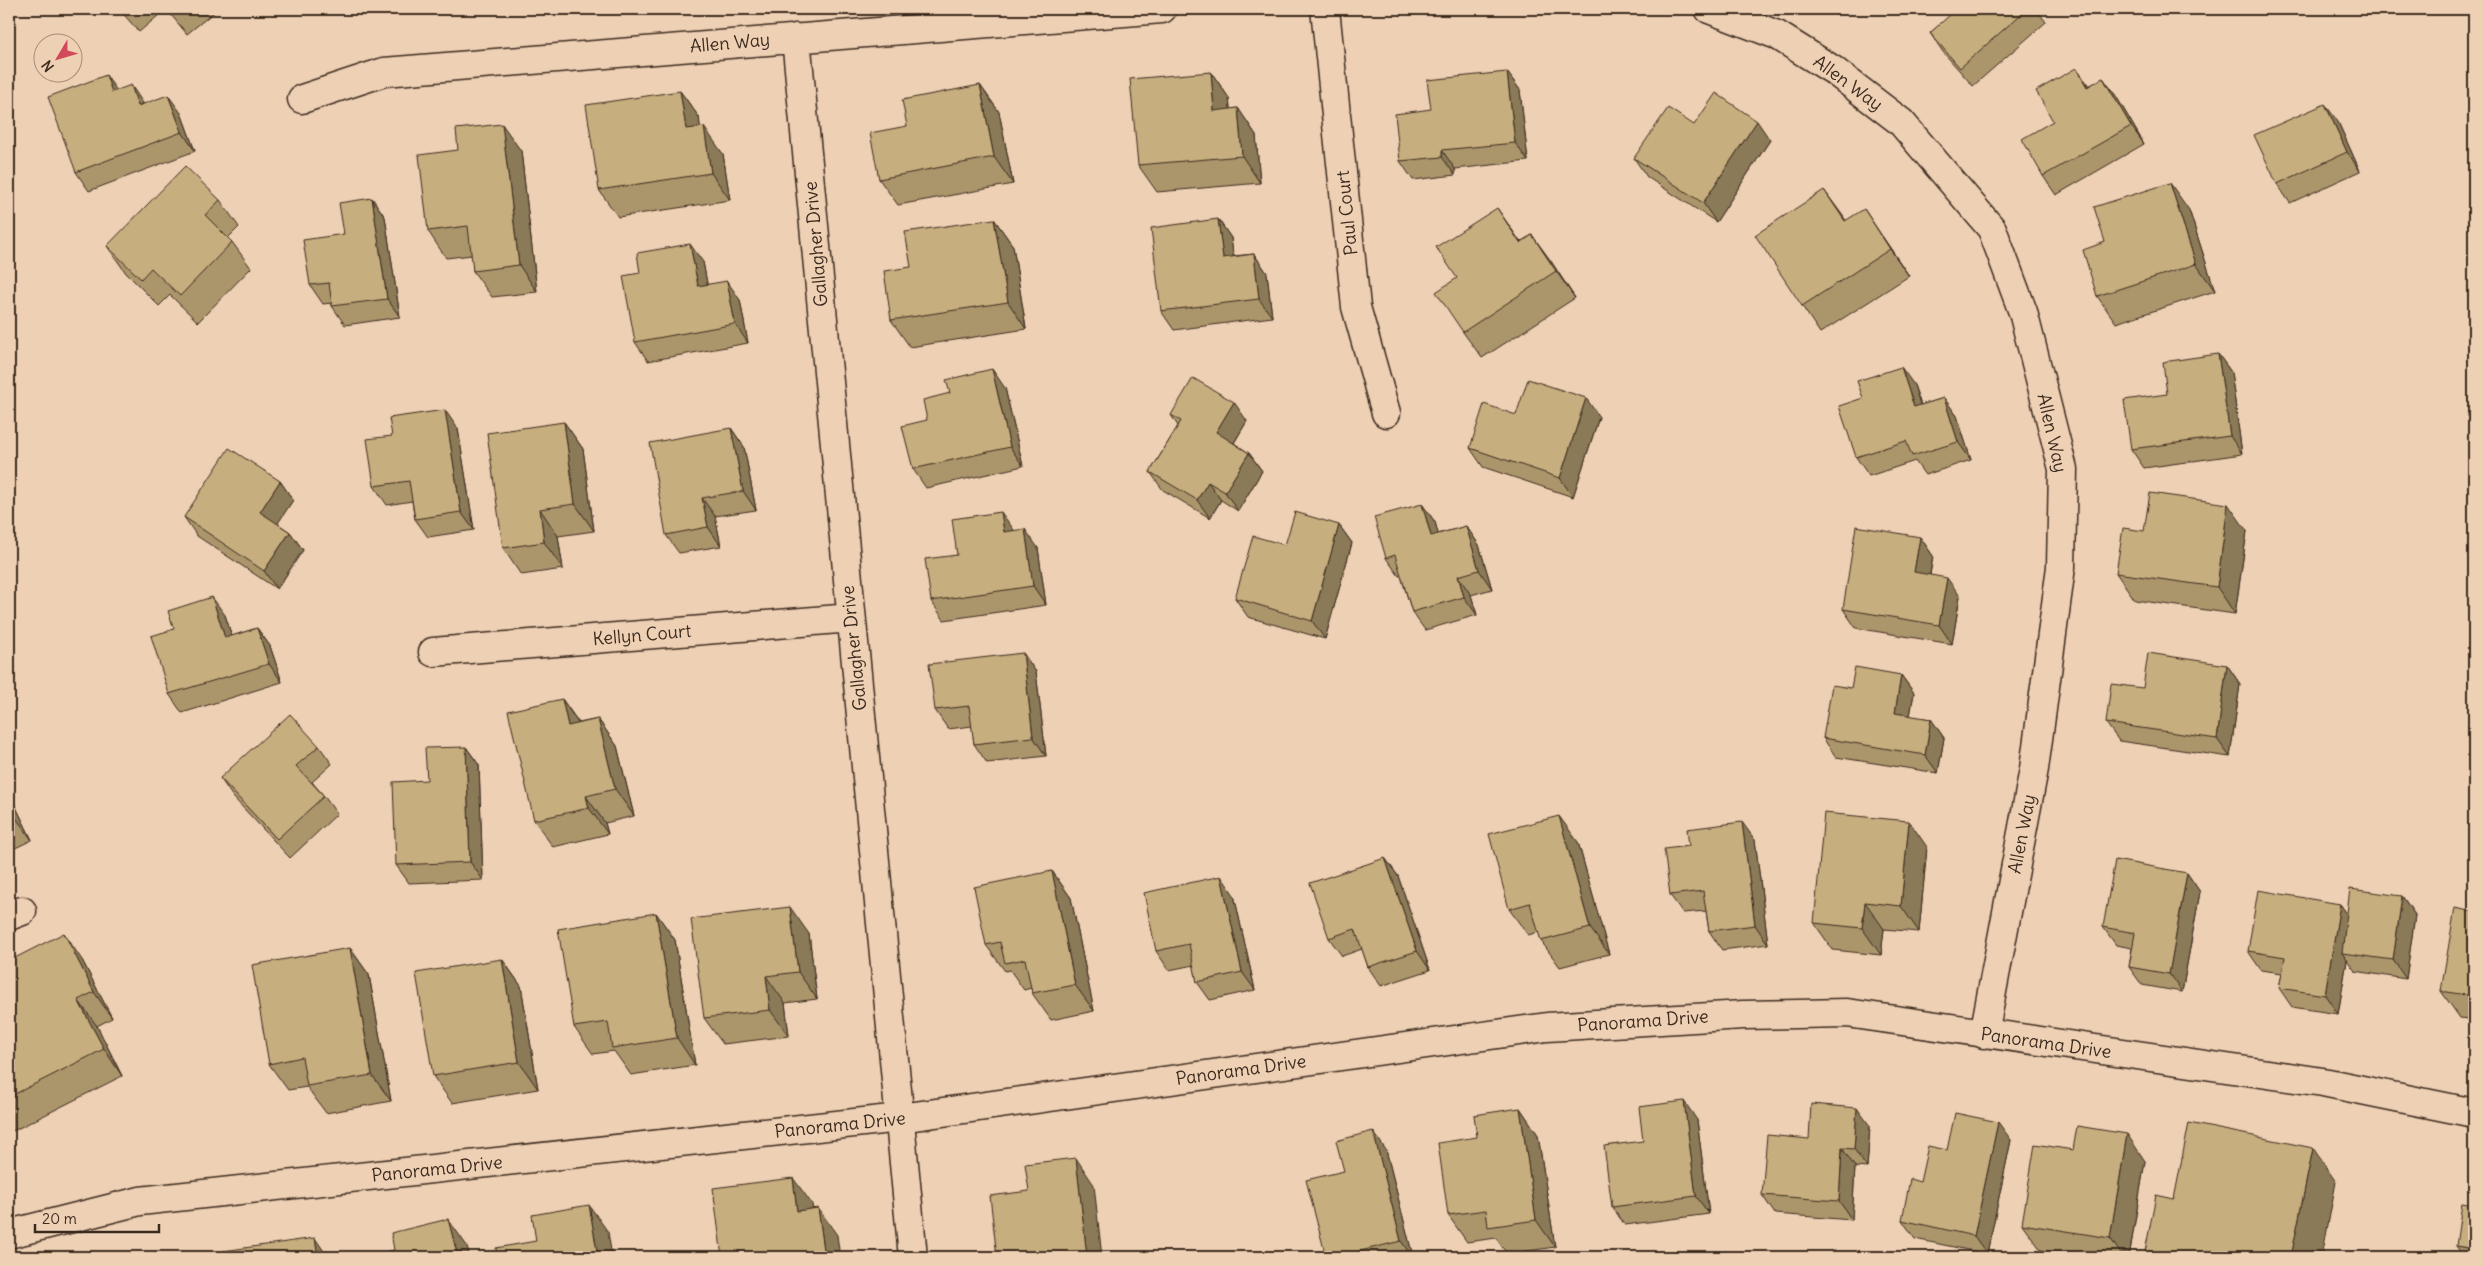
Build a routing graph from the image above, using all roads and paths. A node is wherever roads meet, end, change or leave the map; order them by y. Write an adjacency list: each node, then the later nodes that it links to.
1 (1162, 9): 4 (street, Allen Way)
2 (1325, 9): 6 (street, Paul Court)
3 (1709, 9): 9 (street, Allen Way)
4 (796, 38): 5 (street, Allen Way); 7 (street, Gallagher Drive)
5 (302, 99)
6 (1386, 414)
7 (851, 618): 8 (street, Kellyn Court); 11 (street, Gallagher Drive)
8 (433, 652)
9 (1984, 1034): 10 (street, Panorama Drive); 11 (street, Panorama Drive)
10 (2474, 1112)
11 (900, 1118): 12 (street, Panorama Drive); 13 (street, Gallagher Drive)
12 (9, 1234)
13 (913, 1257)

